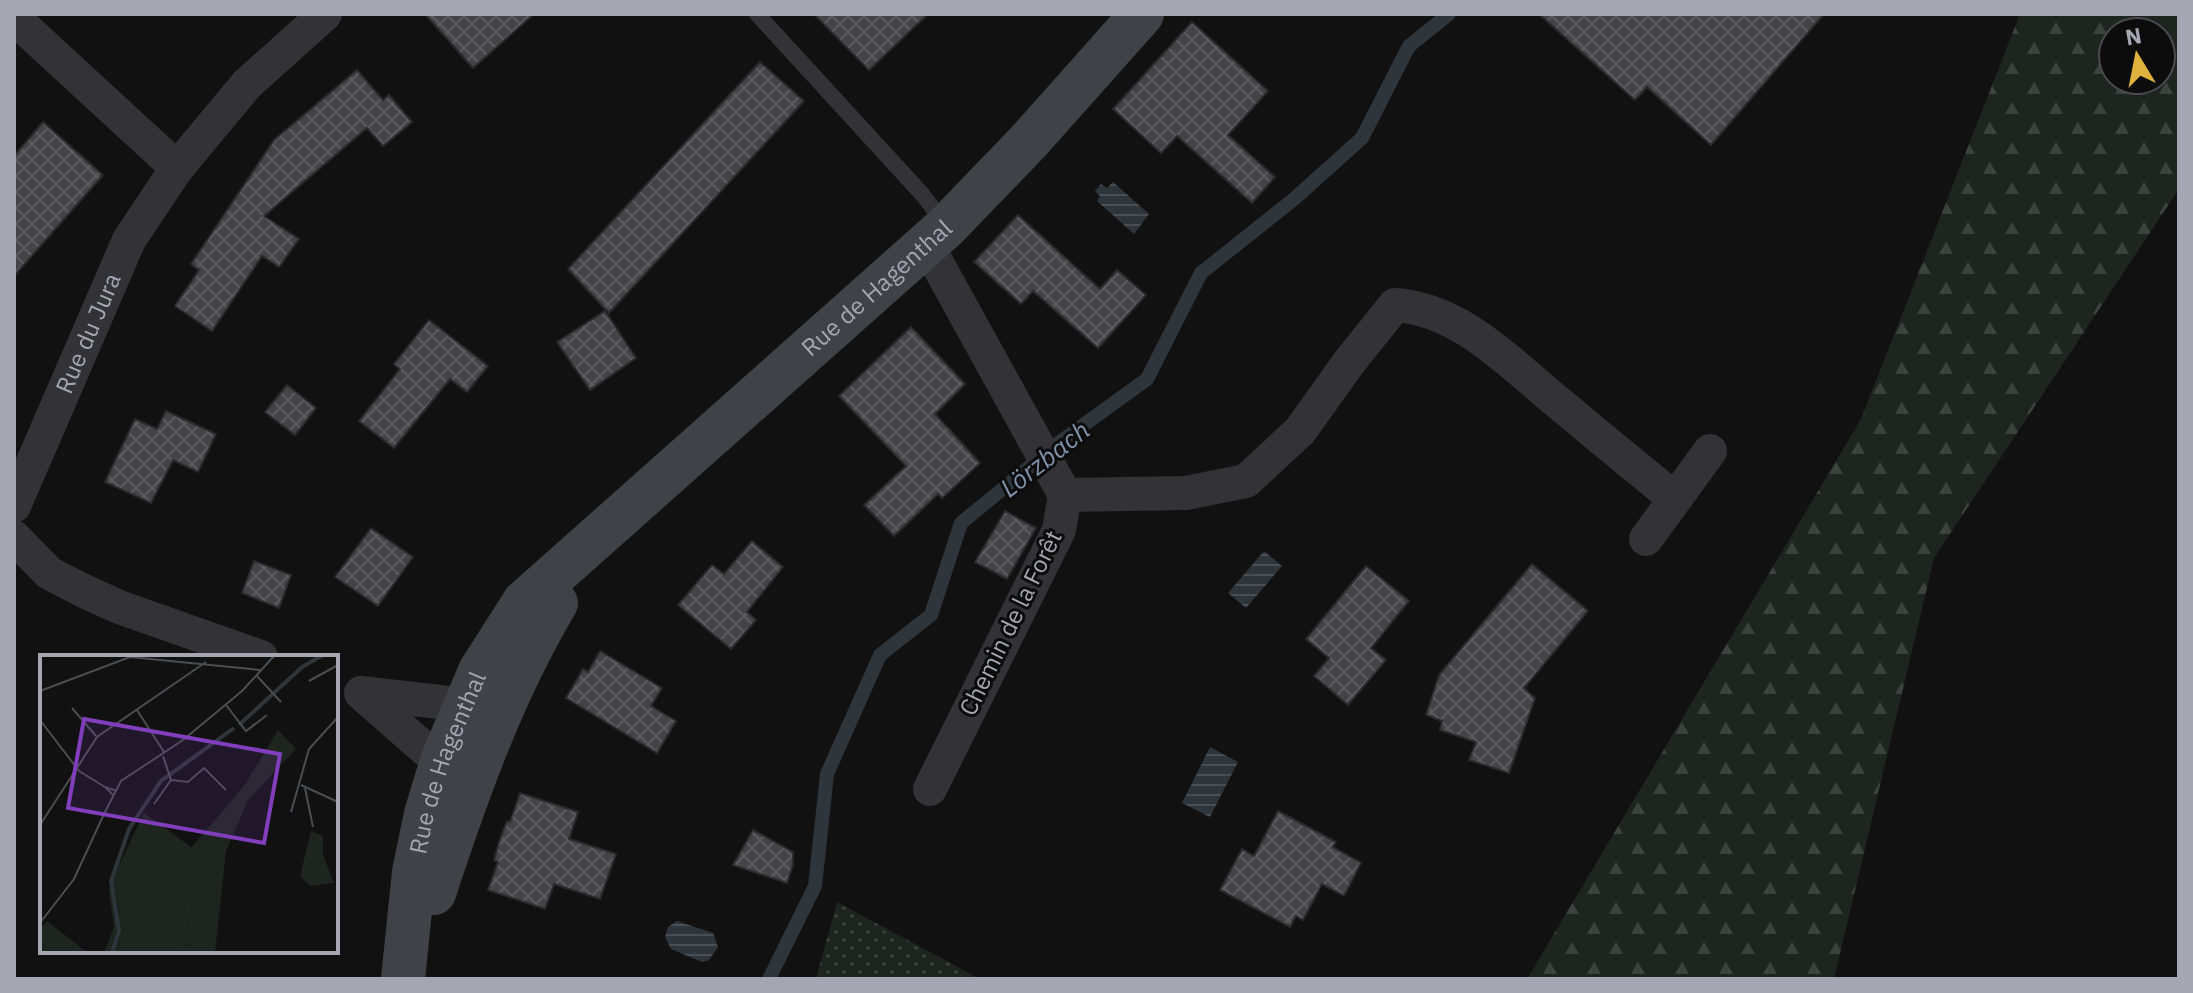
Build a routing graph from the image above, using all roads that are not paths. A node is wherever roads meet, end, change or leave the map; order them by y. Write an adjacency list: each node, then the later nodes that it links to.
1 (325, 14): 5 (street, Rue du Jura)
2 (757, 14): 6 (lane)
3 (1142, 14): 6 (main road, Rue de Hagenthal)
4 (14, 18): 5 (street)
5 (177, 168): 10 (street, Rue du Jura)
6 (937, 236): 8 (street); 15 (main road, Rue de Hagenthal)
7 (1710, 451): 9 (street)
8 (1065, 495): 9 (street); 17 (street, Chemin de la Forêt)
9 (1674, 498): 12 (street)
10 (14, 506)
11 (14, 537): 13 (street)
12 (1646, 539)
13 (255, 655)
14 (349, 688): 15 (street); 16 (street)
15 (482, 710): 16 (main road, Rue de Hagenthal)
16 (460, 764): 18 (main road, Rue de Hagenthal)
17 (930, 789)
18 (405, 979)

